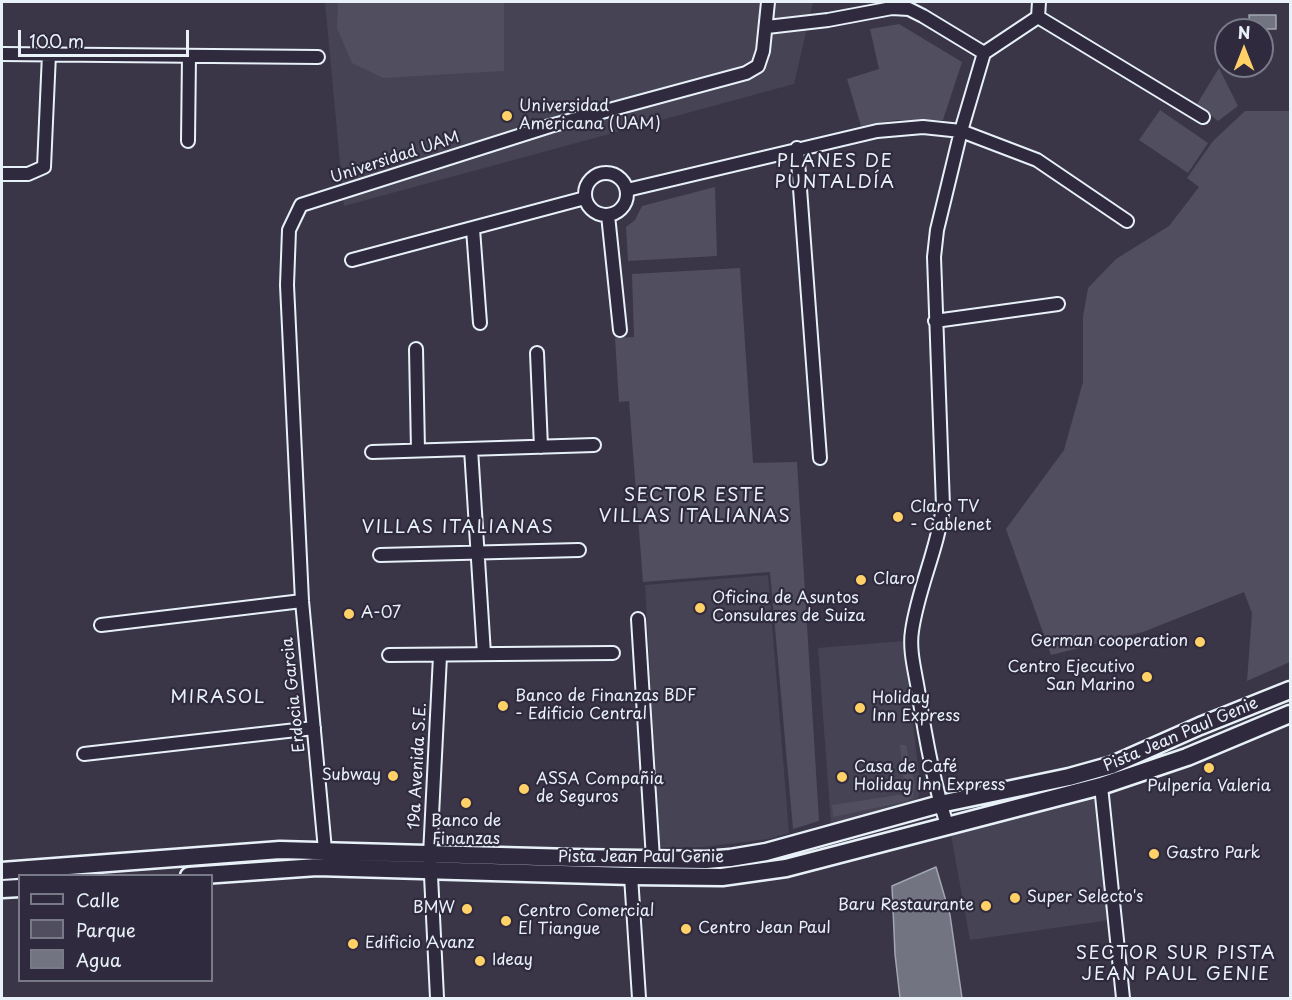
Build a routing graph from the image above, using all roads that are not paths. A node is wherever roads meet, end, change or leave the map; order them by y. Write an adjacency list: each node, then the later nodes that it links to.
1 (768, 2): 4 (street, Universidad UAM)
2 (1039, 2): 3 (street)
3 (1038, 17): 5 (street); 10 (street)
4 (767, 27): 5 (street); 33 (street, Universidad UAM)
5 (984, 53): 11 (street)
6 (2, 54): 7 (street)
7 (49, 54): 8 (street); 14 (street)
8 (189, 56): 9 (street); 12 (street)
9 (318, 57)
10 (1203, 117)
11 (961, 131): 13 (street); 18 (street); 22 (street)
12 (188, 141)
13 (797, 148): 15 (street); 32 (street)
14 (2, 174)
15 (627, 190): 16 (street); 17 (street)
16 (585, 198): 17 (street); 19 (street)
17 (608, 215): 24 (street)
18 (1127, 221)
19 (472, 229): 20 (street); 23 (street)
20 (352, 260)
21 (1058, 304): 22 (street)
22 (935, 321): 49 (street)
23 (480, 323)
24 (620, 330)
25 (416, 349): 30 (street)
26 (537, 353): 28 (street)
27 (594, 445): 28 (street)
28 (541, 447): 29 (street)
29 (471, 449): 30 (street); 35 (street)
30 (418, 450): 31 (street)
31 (372, 452)
32 (820, 458)
33 (300, 537): 37 (street, Erdocia Garcia)
34 (579, 550): 35 (street)
35 (477, 552): 36 (street); 41 (street)
36 (380, 555)
37 (302, 602): 39 (street); 46 (street, Erdocia Garcia)
38 (638, 619): 52 (street)
39 (101, 625)
40 (613, 653): 41 (street)
41 (484, 654): 43 (street)
42 (389, 655): 43 (street)
43 (440, 656): 53 (street, 19a Avenida S.E.)
44 (1290, 690): 49 (main road, Pista Jean Paul Genie)
45 (1290, 714): 48 (main road, Pista Jean Paul Genie)
46 (314, 728): 47 (street); 51 (street, Erdocia Garcia)
47 (84, 754)
48 (1101, 786): 50 (main road, Pista Jean Paul Genie); 63 (street)
49 (940, 804): 50 (street); 52 (main road, Pista Jean Paul Genie)
50 (947, 825): 55 (main road, Pista Jean Paul Genie)
51 (325, 850): 53 (main road, Pista Jean Paul Genie); 54 (main road, Pista Jean Paul Genie)
52 (652, 859): 53 (main road, Pista Jean Paul Genie); 55 (main road); 57 (main road)
53 (431, 863): 56 (main road, Pista Jean Paul Genie); 57 (main road, Pista Jean Paul Genie); 61 (street, 19a Avenida S.E.)
54 (2, 871)
55 (760, 873): 58 (main road, Pista Jean Paul Genie)
56 (213, 874)
57 (564, 874): 58 (main road, Pista Jean Paul Genie)
58 (631, 876): 62 (street)
59 (18, 888): 60 (main road)
60 (2, 889)
61 (437, 999)
62 (639, 999)
63 (1123, 999)

